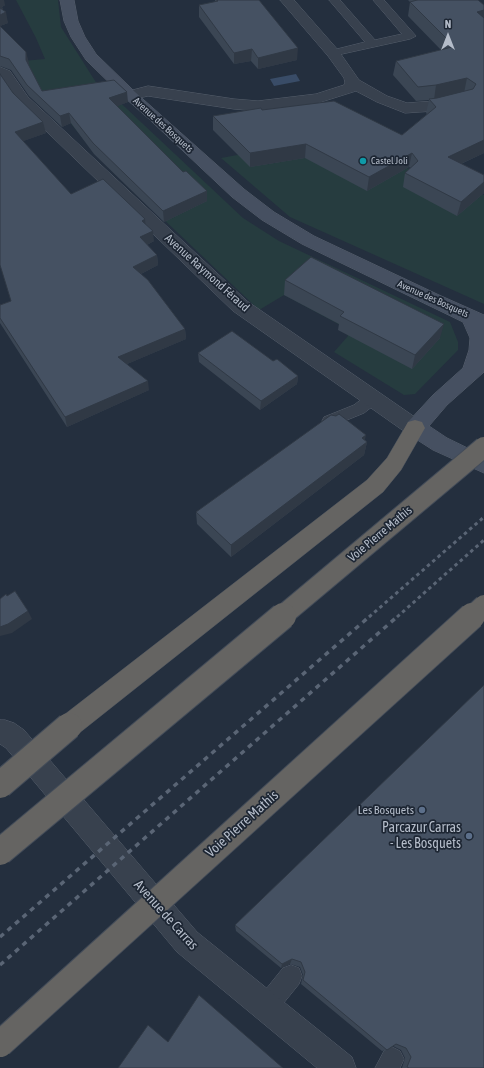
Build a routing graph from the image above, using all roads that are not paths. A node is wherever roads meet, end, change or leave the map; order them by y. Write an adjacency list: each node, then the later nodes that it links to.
1 (67, 0): 9 (main road)
2 (287, 0): 6 (street)
3 (334, 0): 5 (lane)
4 (378, 0): 5 (lane)
5 (372, 44): 6 (lane)
6 (333, 53): 8 (street)
7 (0, 71): 13 (street, Avenue Raymond Féraud)
8 (352, 83): 9 (street, Avenue des Bosquets); 10 (street)
9 (130, 95): 11 (main road, Avenue des Bosquets)
10 (464, 100)
11 (478, 320): 12 (main road)
12 (478, 366): 15 (main road)
13 (372, 399): 14 (lane); 15 (street, Avenue Raymond Féraud)
14 (330, 421)
15 (415, 428): 17 (main road, Avenue Raymond Féraud); 20 (highway, bridge)
16 (484, 447): 21 (highway, Voie Pierre Mathis, bridge)
17 (484, 464)
18 (484, 604): 24 (highway, Voie Pierre Mathis, bridge)
19 (8, 736): 23 (street, Avenue de Carras)
20 (0, 785)
21 (0, 852)
22 (291, 976): 23 (lane)
23 (266, 1007): 25 (street, Avenue de Carras)
24 (0, 1044)
25 (341, 1068)

